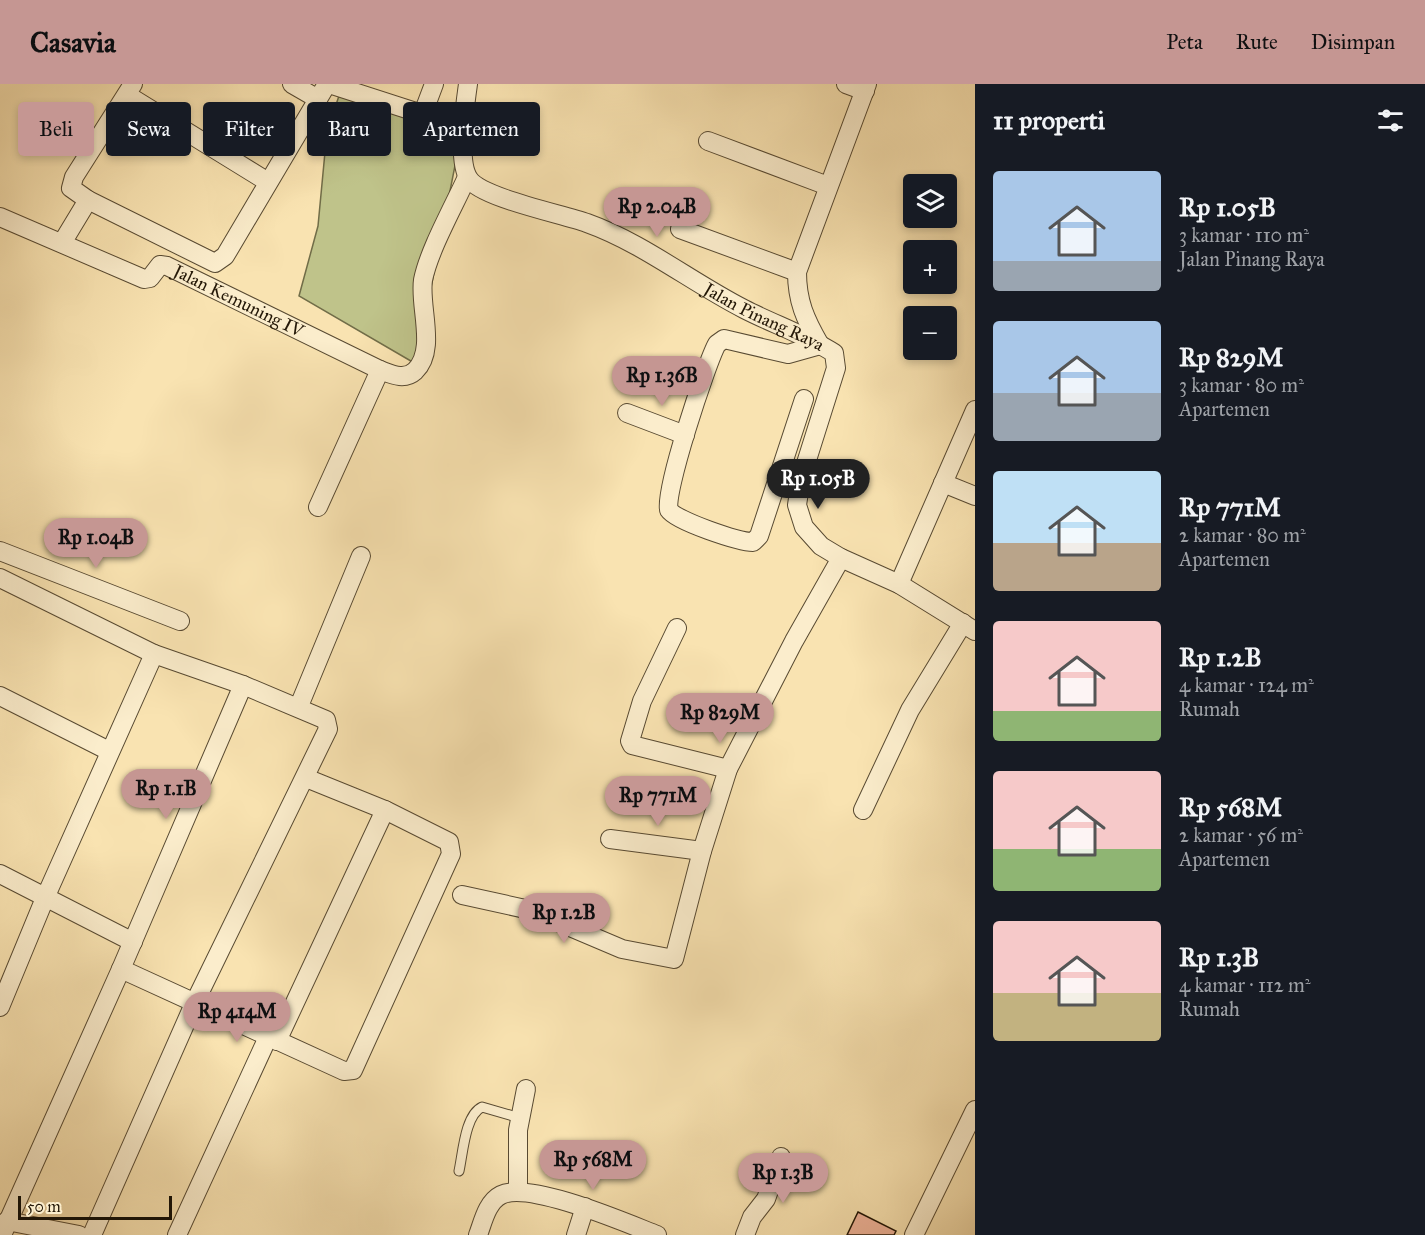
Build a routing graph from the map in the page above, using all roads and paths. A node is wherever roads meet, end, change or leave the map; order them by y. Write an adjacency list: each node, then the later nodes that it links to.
1 (292, 84): 6 (street)
2 (434, 84): 6 (street)
3 (468, 84): 9 (street)
4 (846, 84): 5 (street)
5 (866, 87): 11 (street)
6 (325, 89): 10 (street)
7 (130, 90): 10 (street); 12 (street)
8 (708, 141): 11 (street)
9 (467, 177): 17 (street, Jalan Pinang Raya); 18 (street)
10 (268, 182): 12 (street)
11 (828, 186): 16 (street)
12 (88, 200): 15 (street)
13 (0, 217): 15 (street, Jalan Kemuning IV)
14 (680, 229): 16 (street)
15 (62, 243): 18 (street, Jalan Kemuning IV)
16 (797, 272): 17 (street)
17 (820, 345): 22 (street); 28 (street, Jalan Pinang Raya)
18 (380, 370): 25 (street)
19 (804, 399): 22 (street)
20 (975, 410): 23 (street)
21 (627, 413): 22 (street)
22 (686, 435)
23 (943, 483): 24 (street); 30 (street)
24 (975, 496)
25 (318, 507)
26 (0, 551): 31 (street)
27 (361, 556): 37 (street)
28 (841, 558): 30 (street, Jalan Pinang Raya); 39 (street)
29 (0, 578): 34 (street)
30 (899, 584): 32 (street, Jalan Pinang Raya)
31 (180, 621)
32 (969, 627): 42 (street)
33 (677, 628): 39 (street)
34 (154, 654): 35 (street); 38 (street)
35 (243, 685): 37 (street); 48 (street)
36 (0, 696): 38 (street)
37 (298, 706): 40 (street)
38 (109, 751): 47 (street)
39 (728, 769): 44 (street)
40 (306, 778): 41 (street); 51 (street)
41 (385, 810): 53 (street); 53 (street)
42 (863, 810)
43 (610, 839): 44 (street)
44 (702, 851): 46 (street)
45 (0, 874): 47 (street)
46 (462, 895)
47 (45, 898): 48 (street); 50 (street)
48 (133, 942): 49 (street)
49 (121, 969): 51 (street); 61 (street)
50 (5, 981): 52 (street)
51 (194, 1004): 53 (street); 63 (street)
52 (0, 1008)
53 (273, 1039): 64 (street)
54 (525, 1089): 56 (street)
55 (975, 1110): 69 (street)
56 (520, 1118): 58 (lane); 59 (street)
57 (781, 1157): 68 (street)
58 (459, 1171)
59 (518, 1191): 60 (street); 65 (street)
60 (585, 1207): 66 (street); 67 (street)
61 (3, 1231): 62 (street)
62 (79, 1235)
63 (92, 1235)
64 (177, 1235)
65 (478, 1235)
66 (576, 1235)
67 (657, 1235)
68 (745, 1235)
69 (914, 1235)

